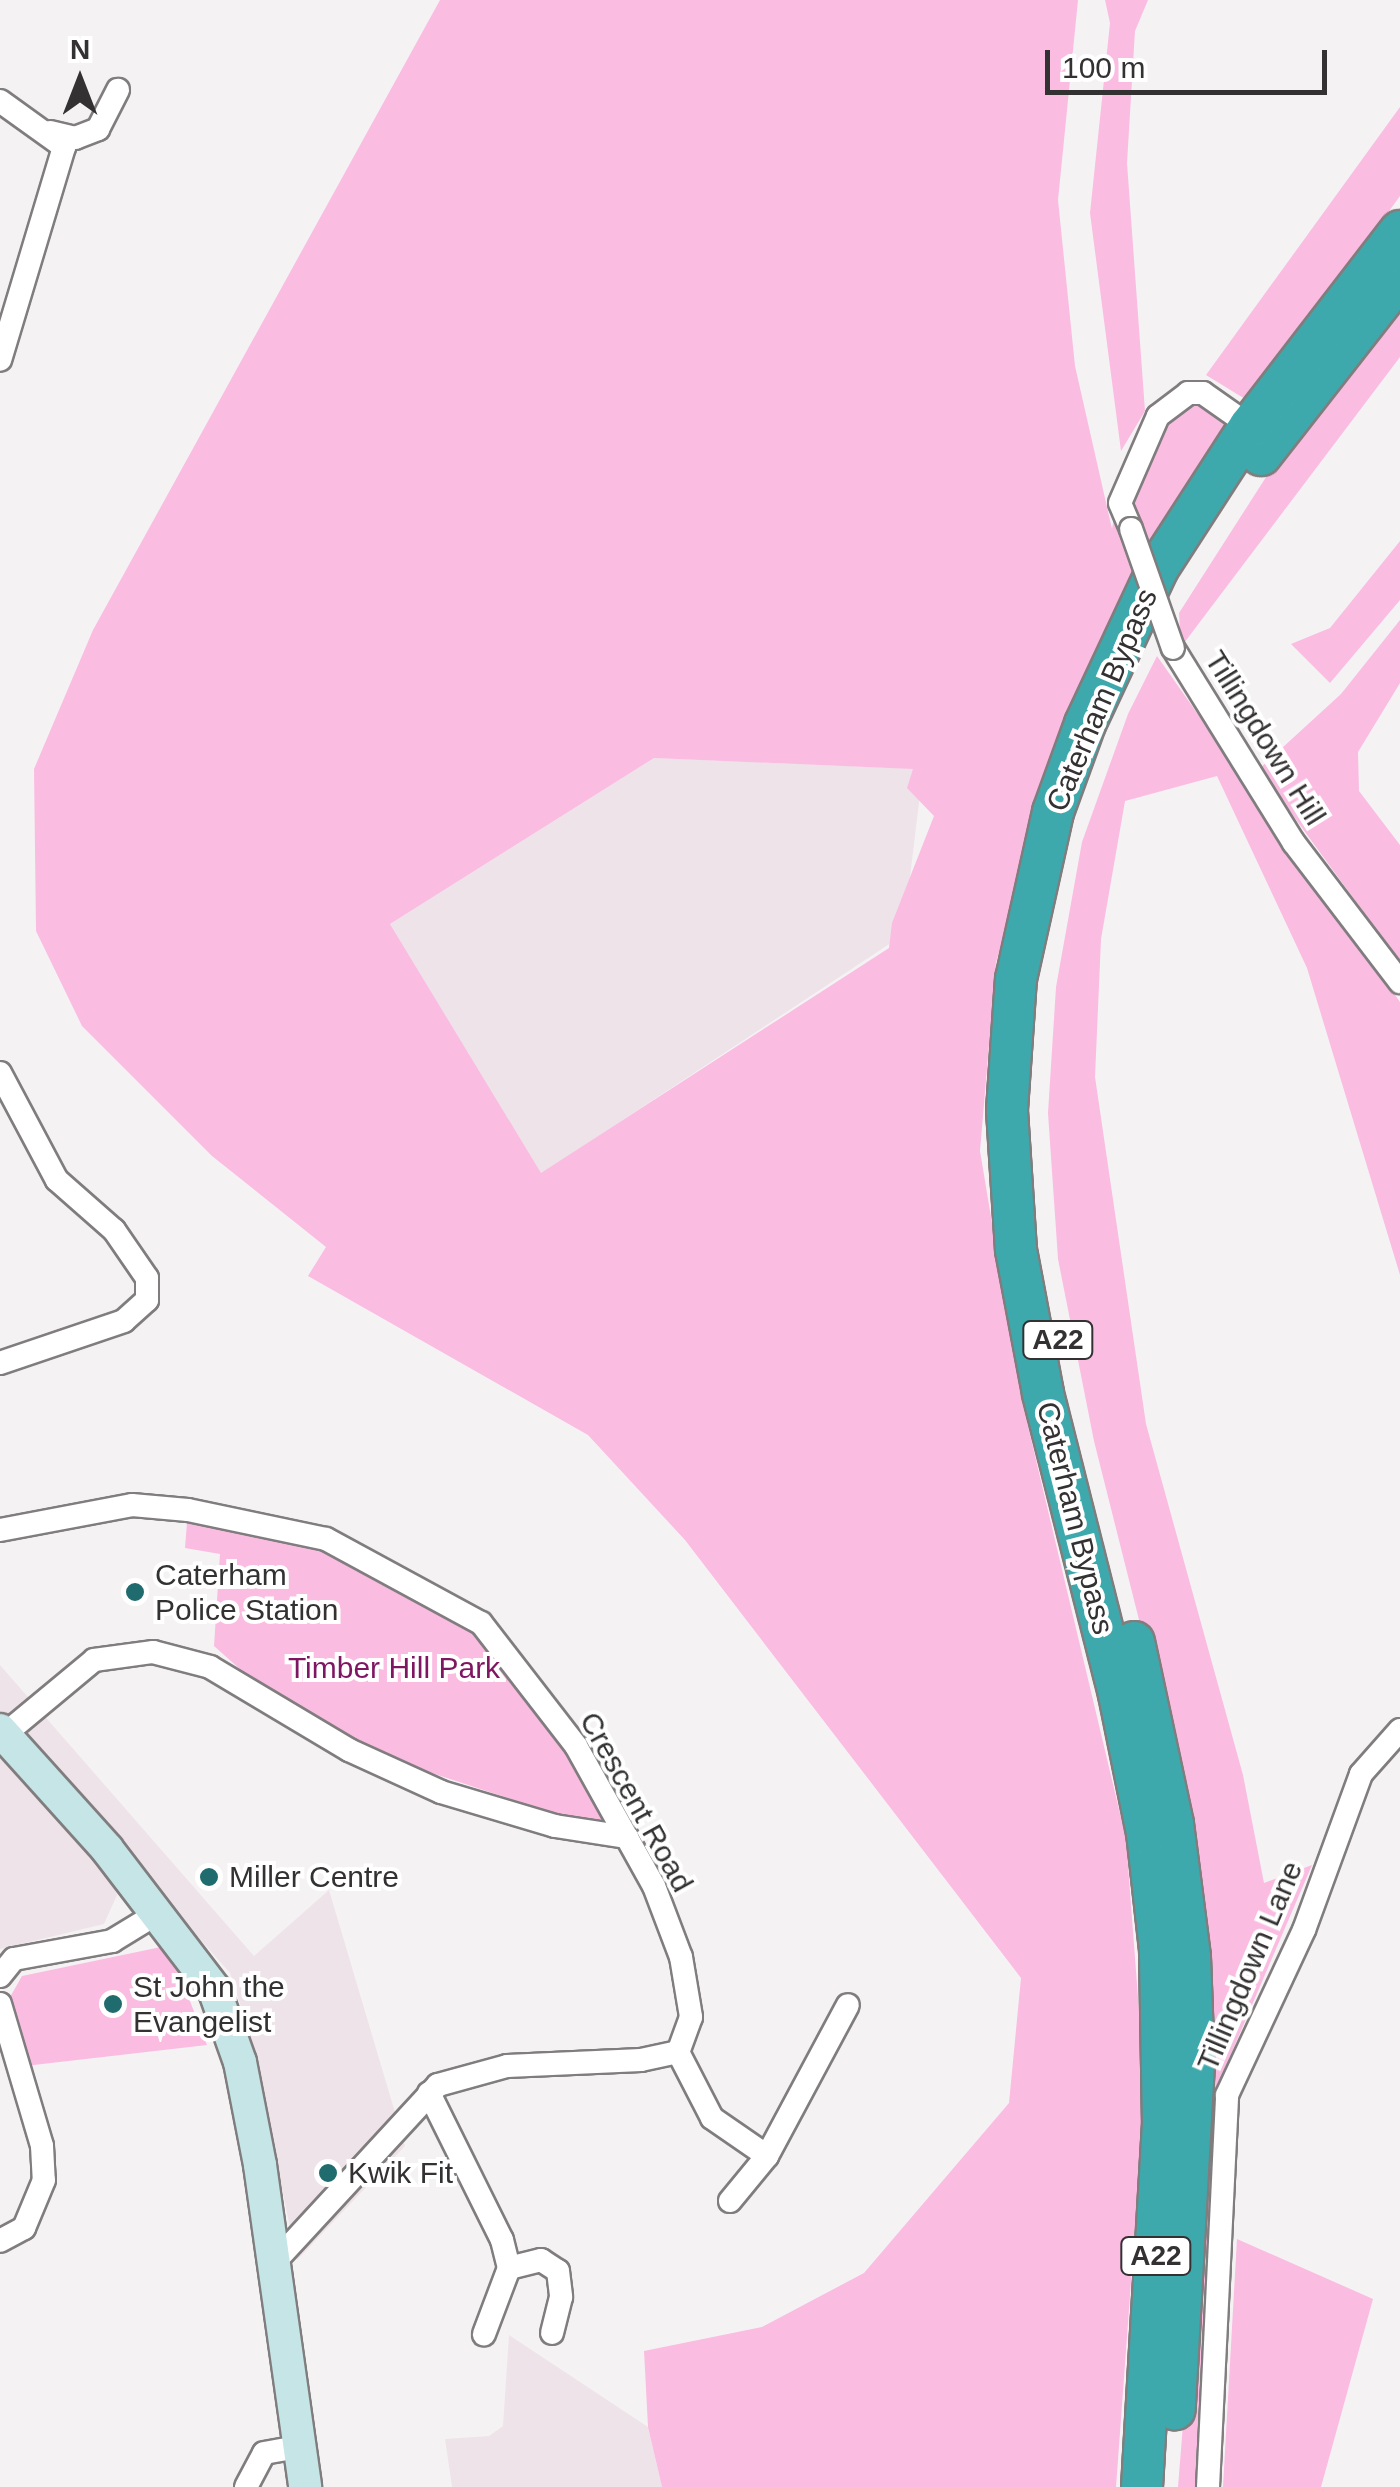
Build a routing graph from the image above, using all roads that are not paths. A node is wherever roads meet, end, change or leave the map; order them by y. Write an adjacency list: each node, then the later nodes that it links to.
1 (118, 90): 3 (street)
2 (0, 101): 3 (street)
3 (46, 130): 6 (street)
4 (1400, 231): 7 (highway, Caterham Bypass / A22)
5 (1400, 277): 32 (highway, Caterham Bypass / A22)
6 (0, 360)
7 (1250, 426): 8 (street, Tillingdown Hill, bridge); 31 (highway, Caterham Bypass / A22)
8 (1400, 982)
9 (0, 1073): 10 (street)
10 (2, 1358)
11 (0, 1530): 14 (street, Crescent Road)
12 (1400, 1730): 33 (street, Tillingdown Lane)
13 (2, 1732): 14 (street); 15 (main road)
14 (627, 1837): 19 (street, Crescent Road)
15 (158, 1913): 16 (street); 24 (main road)
16 (2, 1972)
17 (0, 2004): 23 (street)
18 (848, 2005): 21 (street)
19 (678, 2052): 20 (street); 21 (street)
20 (430, 2093): 24 (street); 25 (street)
21 (768, 2156): 22 (street)
22 (730, 2201)
23 (0, 2241)
24 (274, 2264): 28 (main road)
25 (509, 2268): 26 (street); 27 (street)
26 (552, 2333)
27 (484, 2334)
28 (298, 2447): 29 (street); 30 (main road)
29 (246, 2487)
30 (305, 2487)
31 (1142, 2487)
32 (1169, 2487)
33 (1208, 2487)

